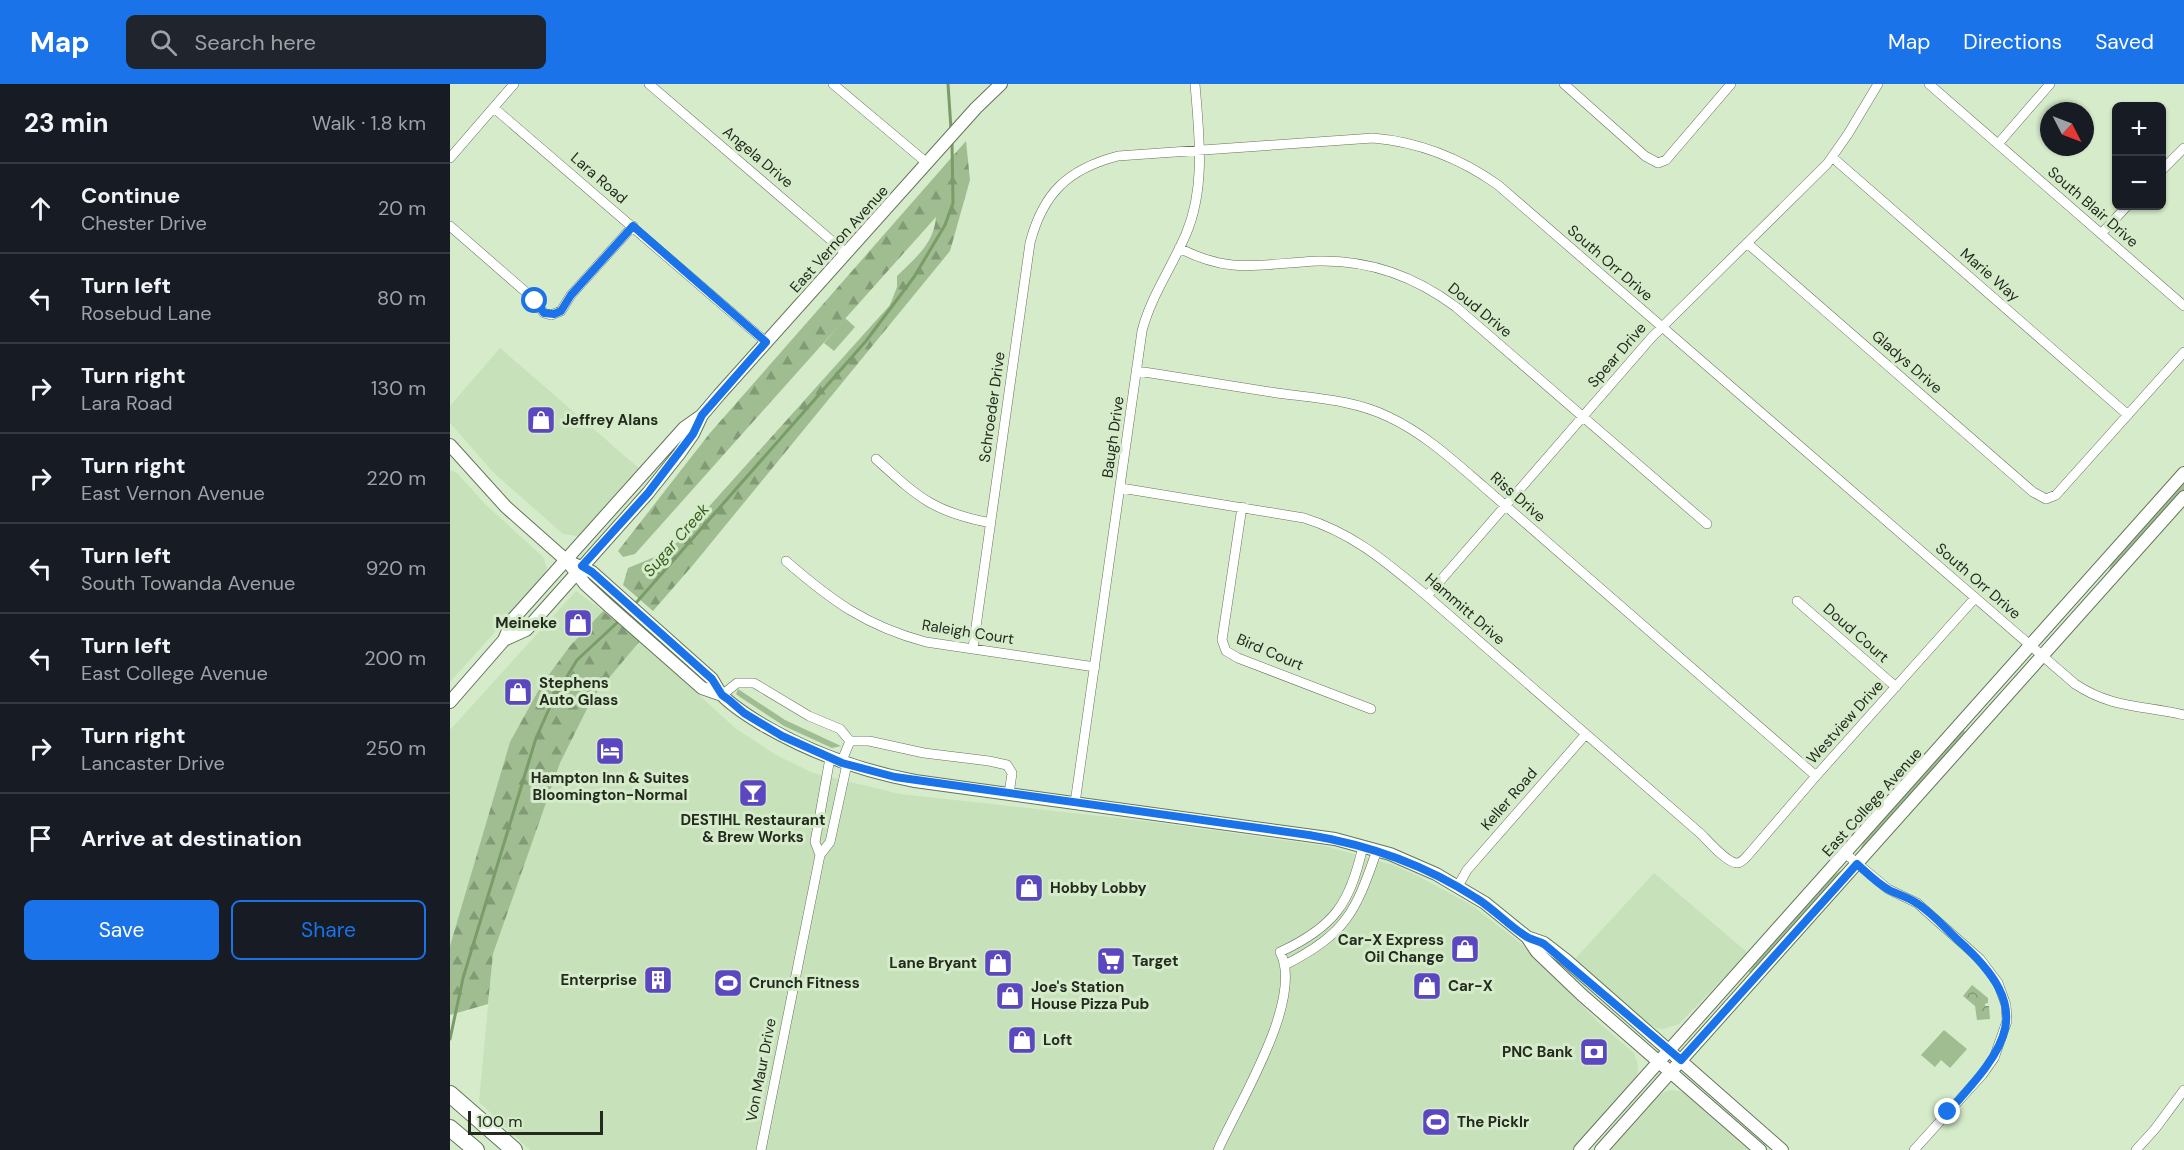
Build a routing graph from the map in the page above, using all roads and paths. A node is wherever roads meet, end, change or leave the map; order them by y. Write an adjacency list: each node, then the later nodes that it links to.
1 (514, 84): 11 (street)
2 (649, 84): 26 (street, Angela Drive)
3 (833, 84): 17 (street)
4 (1001, 84): 17 (main road, East Vernon Avenue)
5 (1196, 84): 14 (street, Baugh Drive)
6 (1564, 84): 7 (street)
7 (1731, 84)
8 (1878, 84): 15 (street, Spear Drive)
9 (1929, 84): 12 (street, South Blair Drive)
10 (2050, 84): 12 (street)
11 (494, 108): 16 (street); 22 (street, Lara Road)
12 (1998, 144): 23 (street, South Blair Drive)
13 (2184, 148): 18 (street)
14 (1199, 149): 19 (street, South Orr Drive); 25 (street, Baugh Drive); 28 (street, South Orr Drive)
15 (1832, 157): 24 (street, Spear Drive); 33 (street, Marie Way)
16 (450, 158)
17 (928, 162): 26 (main road, East Vernon Avenue)
18 (2166, 166)
19 (1066, 179): 42 (street, Schroeder Drive)
20 (2123, 210): 23 (street)
21 (450, 226): 22 (street)
22 (633, 226): 29 (street, Lara Road)
23 (2102, 234): 27 (street, South Blair Drive)
24 (1747, 243): 28 (street, Spear Drive); 33 (street, Gladys Drive)
25 (1179, 248): 31 (street, Baugh Drive); 34 (street, Doud Drive)
26 (846, 253): 29 (main road, East Vernon Avenue)
27 (2184, 306)
28 (1662, 327): 34 (street, Spear Drive); 48 (street, South Orr Drive)
29 (766, 342): 32 (main road, East Vernon Avenue)
30 (2184, 352): 33 (street)
31 (1137, 371): 38 (street, Baugh Drive); 40 (street, Riss Drive)
32 (702, 415): 44 (main road, East Vernon Avenue); 46 (main road, East Vernon Avenue)
33 (2128, 415)
34 (1584, 416): 40 (street, Spear Drive); 43 (street, Doud Drive)
35 (452, 453): 44 (main road)
36 (876, 459): 42 (street)
37 (2184, 473): 51 (main road, East College Avenue)
38 (1120, 488): 41 (street, Hammitt Drive); 54 (street, Baugh Drive)
39 (2184, 497): 53 (main road, East College Avenue)
40 (1505, 506): 47 (street, Spear Drive); 63 (street, Riss Drive)
41 (1242, 507): 47 (street, Hammitt Drive); 58 (street, Bird Court)
42 (992, 523): 52 (street, Schroeder Drive)
43 (1707, 524)
44 (567, 561): 46 (main road); 50 (main road, East Vernon Avenue)
45 (786, 561): 52 (street, Raleigh Court)
46 (579, 569): 50 (main road, East Vernon Avenue); 56 (main road); 56 (main road)
47 (1427, 596): 60 (street, Hammitt Drive)
48 (1976, 598): 51 (street, South Orr Drive); 55 (street, Westview Drive)
49 (1797, 601): 55 (street, Doud Court)
50 (504, 640): 57 (main road, East Vernon Avenue)
51 (2030, 646): 53 (street, South Orr Drive); 68 (main road, East College Avenue)
52 (973, 648): 54 (street, Raleigh Court)
53 (2042, 656): 59 (street, South Orr Drive); 71 (main road, East College Avenue)
54 (1095, 667): 65 (street, Baugh Drive)
55 (1896, 687): 63 (street, Westview Drive)
56 (722, 695): 61 (street); 62 (main road)
57 (450, 702)
58 (1371, 709)
59 (2184, 715)
60 (1586, 734): 70 (street, Hammitt Drive); 72 (street, Keller Road)
61 (850, 741): 62 (street); 64 (street)
62 (839, 762): 64 (main road); 69 (street, Von Maur Drive); 69 (street, Von Maur Drive)
63 (1816, 776): 70 (street, Westview Drive)
64 (1009, 794): 65 (main road)
65 (1075, 803): 66 (main road)
66 (1363, 846): 67 (main road); 74 (street)
67 (1377, 850): 72 (main road); 74 (street)
68 (1845, 854): 71 (street); 75 (main road, East College Avenue)
69 (820, 855): 84 (street, Von Maur Drive)
70 (1736, 863)
71 (1857, 864): 76 (main road, East College Avenue); 90 (street)
72 (1458, 886): 73 (main road)
73 (1527, 937): 75 (main road); 77 (main road)
74 (1285, 965): 85 (street)
75 (1670, 1050): 76 (main road); 77 (main road, East College Avenue)
76 (1681, 1060): 78 (main road, East College Avenue); 89 (main road)
77 (1659, 1062): 78 (main road); 86 (main road, East College Avenue)
78 (1671, 1072): 87 (main road, East College Avenue); 88 (main road)
79 (2184, 1090): 91 (street)
80 (450, 1094): 83 (highway)
81 (450, 1128): 82 (highway)
82 (476, 1150)
83 (514, 1150)
84 (761, 1150)
85 (1218, 1150)
86 (1580, 1150)
87 (1601, 1150)
88 (1760, 1150)
89 (1782, 1150)
90 (1914, 1150)
91 (2136, 1150)

